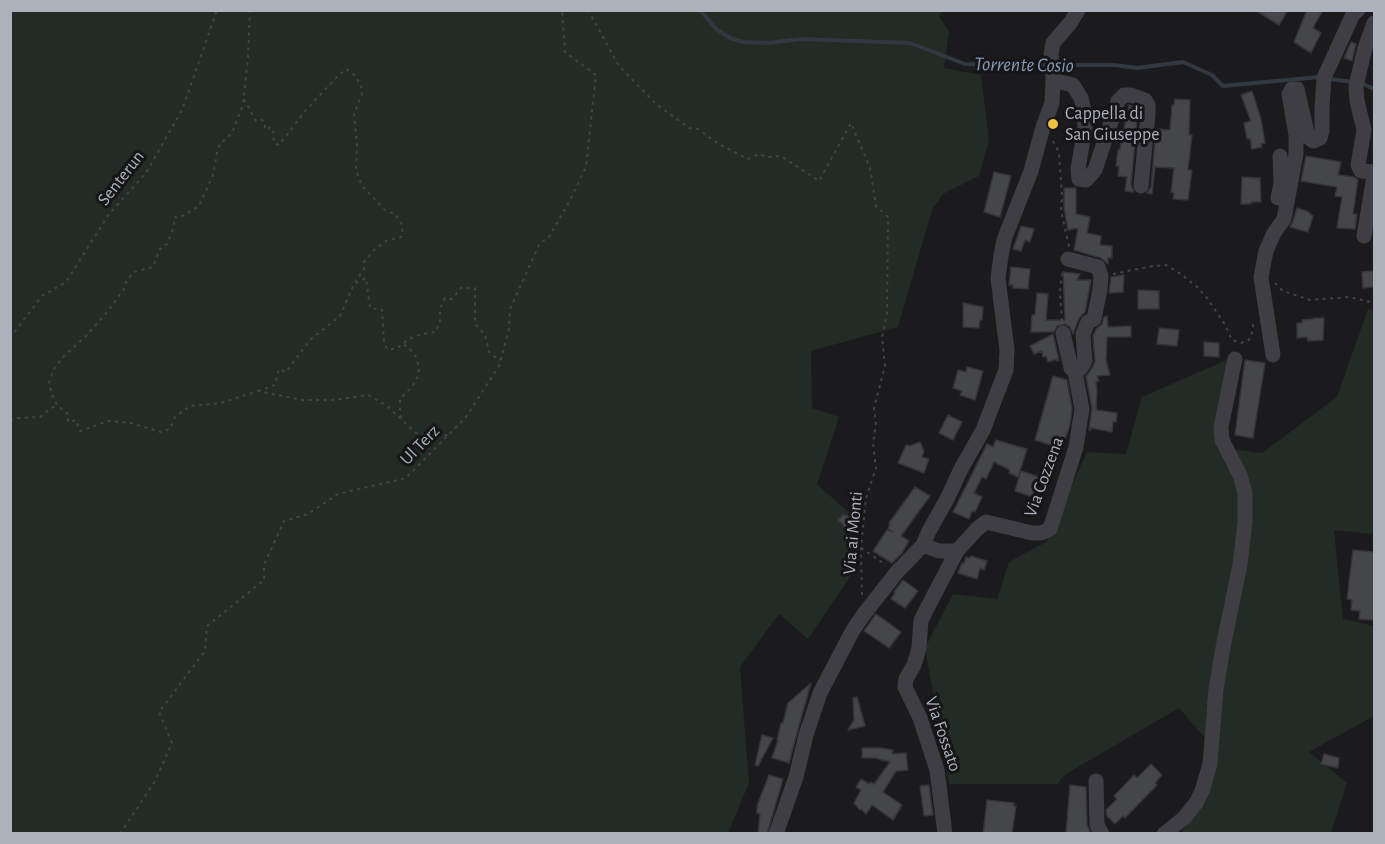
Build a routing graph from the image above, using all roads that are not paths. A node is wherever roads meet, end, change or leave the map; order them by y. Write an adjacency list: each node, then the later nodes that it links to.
1 (1078, 10): 4 (street)
2 (1358, 10): 8 (street)
3 (1374, 23): 6 (street)
4 (1053, 80): 7 (street); 15 (street)
5 (1280, 156): 8 (street)
6 (1374, 174): 9 (street)
7 (1141, 186)
8 (1274, 233): 12 (street)
9 (1364, 236)
10 (1068, 259): 14 (street)
11 (1063, 333): 14 (street)
12 (1273, 355)
13 (1235, 359): 21 (street)
14 (1075, 372): 16 (street, Via Cozzena)
15 (923, 544): 16 (street); 18 (street)
16 (957, 550): 19 (street, Via Fossato)
17 (1096, 781): 20 (street)
18 (776, 834)
19 (945, 834)
20 (1102, 834)
21 (1164, 834)

